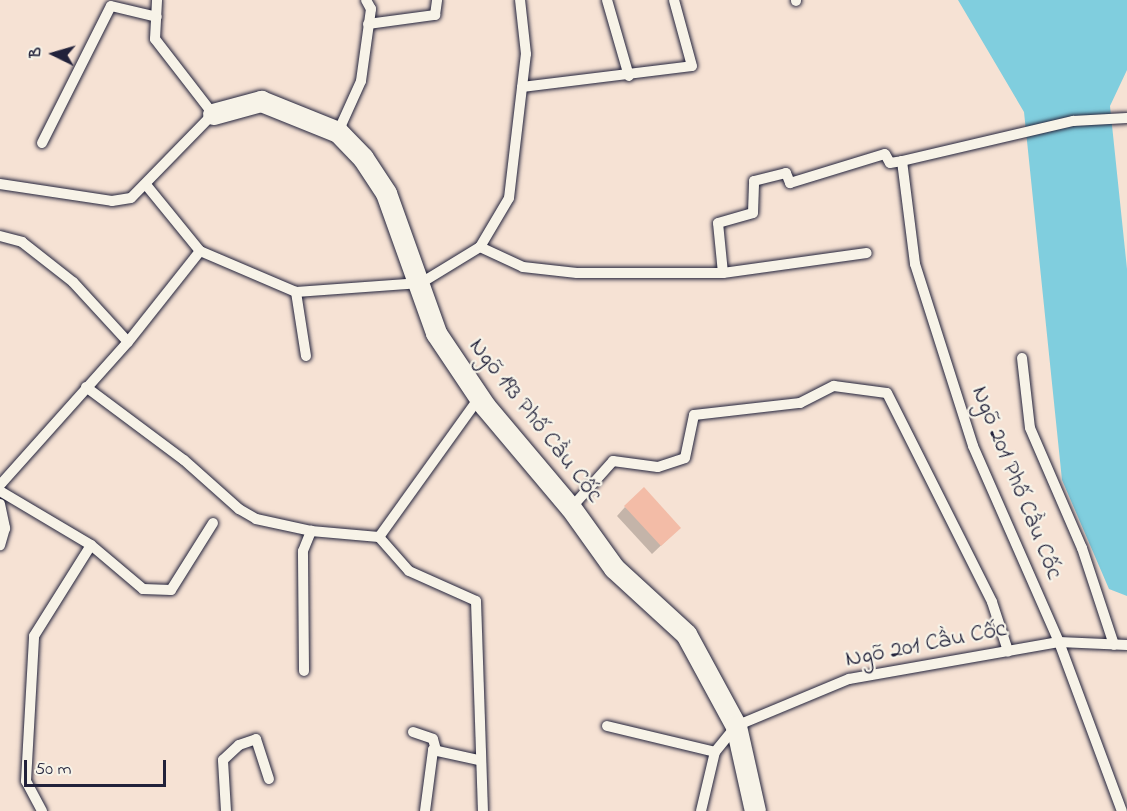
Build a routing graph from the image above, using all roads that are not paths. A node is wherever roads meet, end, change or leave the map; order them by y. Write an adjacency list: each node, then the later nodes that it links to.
1 (158, 0): 7 (lane)
2 (366, 0): 8 (lane)
3 (437, 0): 8 (lane)
4 (520, 0): 10 (lane)
5 (608, 0): 9 (lane)
6 (674, 0): 9 (lane)
7 (156, 17): 11 (lane); 14 (lane)
8 (368, 24): 13 (lane)
9 (629, 76): 10 (lane)
10 (522, 87): 19 (lane)
11 (213, 114): 13 (street, Ngõ 193 Phố Cầu Cốc); 17 (lane)
12 (1127, 118): 15 (lane)
13 (338, 132): 23 (street, Ngõ 193 Phố Cầu Cốc)
14 (42, 143)
15 (902, 162): 22 (lane); 39 (lane, Ngõ 201 Phố Cầu Cốc)
16 (0, 184): 17 (lane)
17 (147, 186): 20 (lane)
18 (0, 236): 25 (lane)
19 (480, 246): 22 (lane); 23 (lane)
20 (200, 251): 24 (lane); 25 (lane)
21 (867, 253): 22 (lane)
22 (723, 273)
23 (421, 283): 24 (lane); 29 (street, Ngõ 193 Phố Cầu Cốc)
24 (296, 292): 26 (lane)
25 (128, 342): 28 (lane)
26 (306, 356)
27 (1022, 358): 40 (lane)
28 (86, 387): 30 (lane); 35 (lane)
29 (479, 398): 33 (street, Ngõ 193 Phố Cầu Cốc); 36 (lane)
30 (0, 485)
31 (0, 490): 38 (lane)
32 (0, 504): 37 (lane)
33 (571, 508): 42 (lane); 45 (street, Ngõ 193 Phố Cầu Cốc)
34 (213, 523): 38 (lane)
35 (311, 531): 36 (lane); 43 (lane)
36 (379, 537): 49 (lane)
37 (0, 545)
38 (91, 545): 51 (lane)
39 (1059, 642): 40 (lane, Ngõ 201 Cầu Cốc); 42 (lane, Ngõ 201 Cầu Cốc); 57 (lane, Ngõ 201 Phố Cầu Cốc)
40 (1114, 645): 41 (lane, Ngõ 201 Cầu Cốc)
41 (1127, 645)
42 (1008, 651): 45 (lane, Ngõ 201 Cầu Cốc)
43 (304, 671)
44 (607, 726): 48 (lane)
45 (736, 726): 48 (lane); 56 (street, Ngõ 193 Phố Cầu Cốc)
46 (413, 732): 47 (lane)
47 (436, 750): 49 (lane); 53 (lane)
48 (715, 752): 55 (lane)
49 (479, 760): 54 (lane)
50 (269, 779): 52 (lane)
51 (42, 811)
52 (226, 811)
53 (425, 811)
54 (483, 811)
55 (701, 811)
56 (755, 811)
57 (1122, 811)

